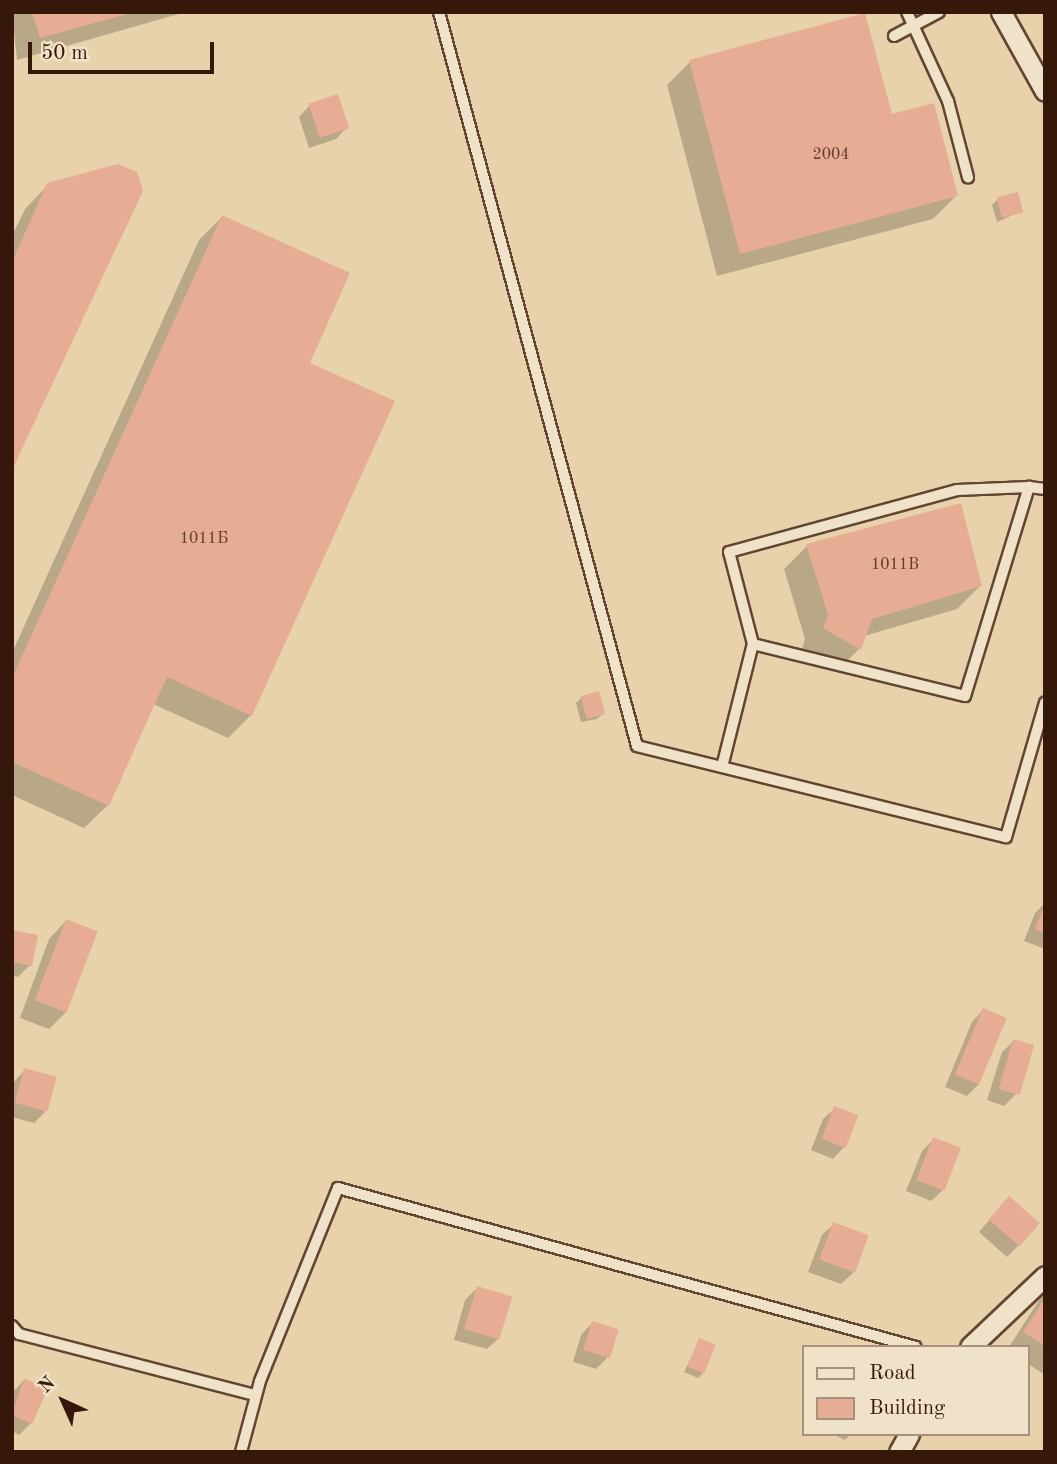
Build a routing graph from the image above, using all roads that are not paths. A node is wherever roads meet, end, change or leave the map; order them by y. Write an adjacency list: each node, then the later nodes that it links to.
1 (439, 12): 13 (lane)
2 (907, 12): 5 (lane)
3 (939, 12): 5 (lane)
4 (1001, 12): 7 (street)
5 (914, 26): 6 (lane); 8 (lane)
6 (894, 36)
7 (1045, 91)
8 (968, 177)
9 (1029, 487): 10 (lane); 11 (lane); 11 (lane)
10 (1045, 489)
11 (753, 644): 13 (lane)
12 (1045, 703): 13 (lane)
13 (722, 768)
14 (1045, 1276): 17 (street)
15 (12, 1325): 18 (lane)
16 (909, 1345): 18 (lane)
17 (972, 1345)
18 (255, 1395): 20 (lane)
19 (908, 1436): 21 (street)
20 (242, 1452)
21 (899, 1452)

